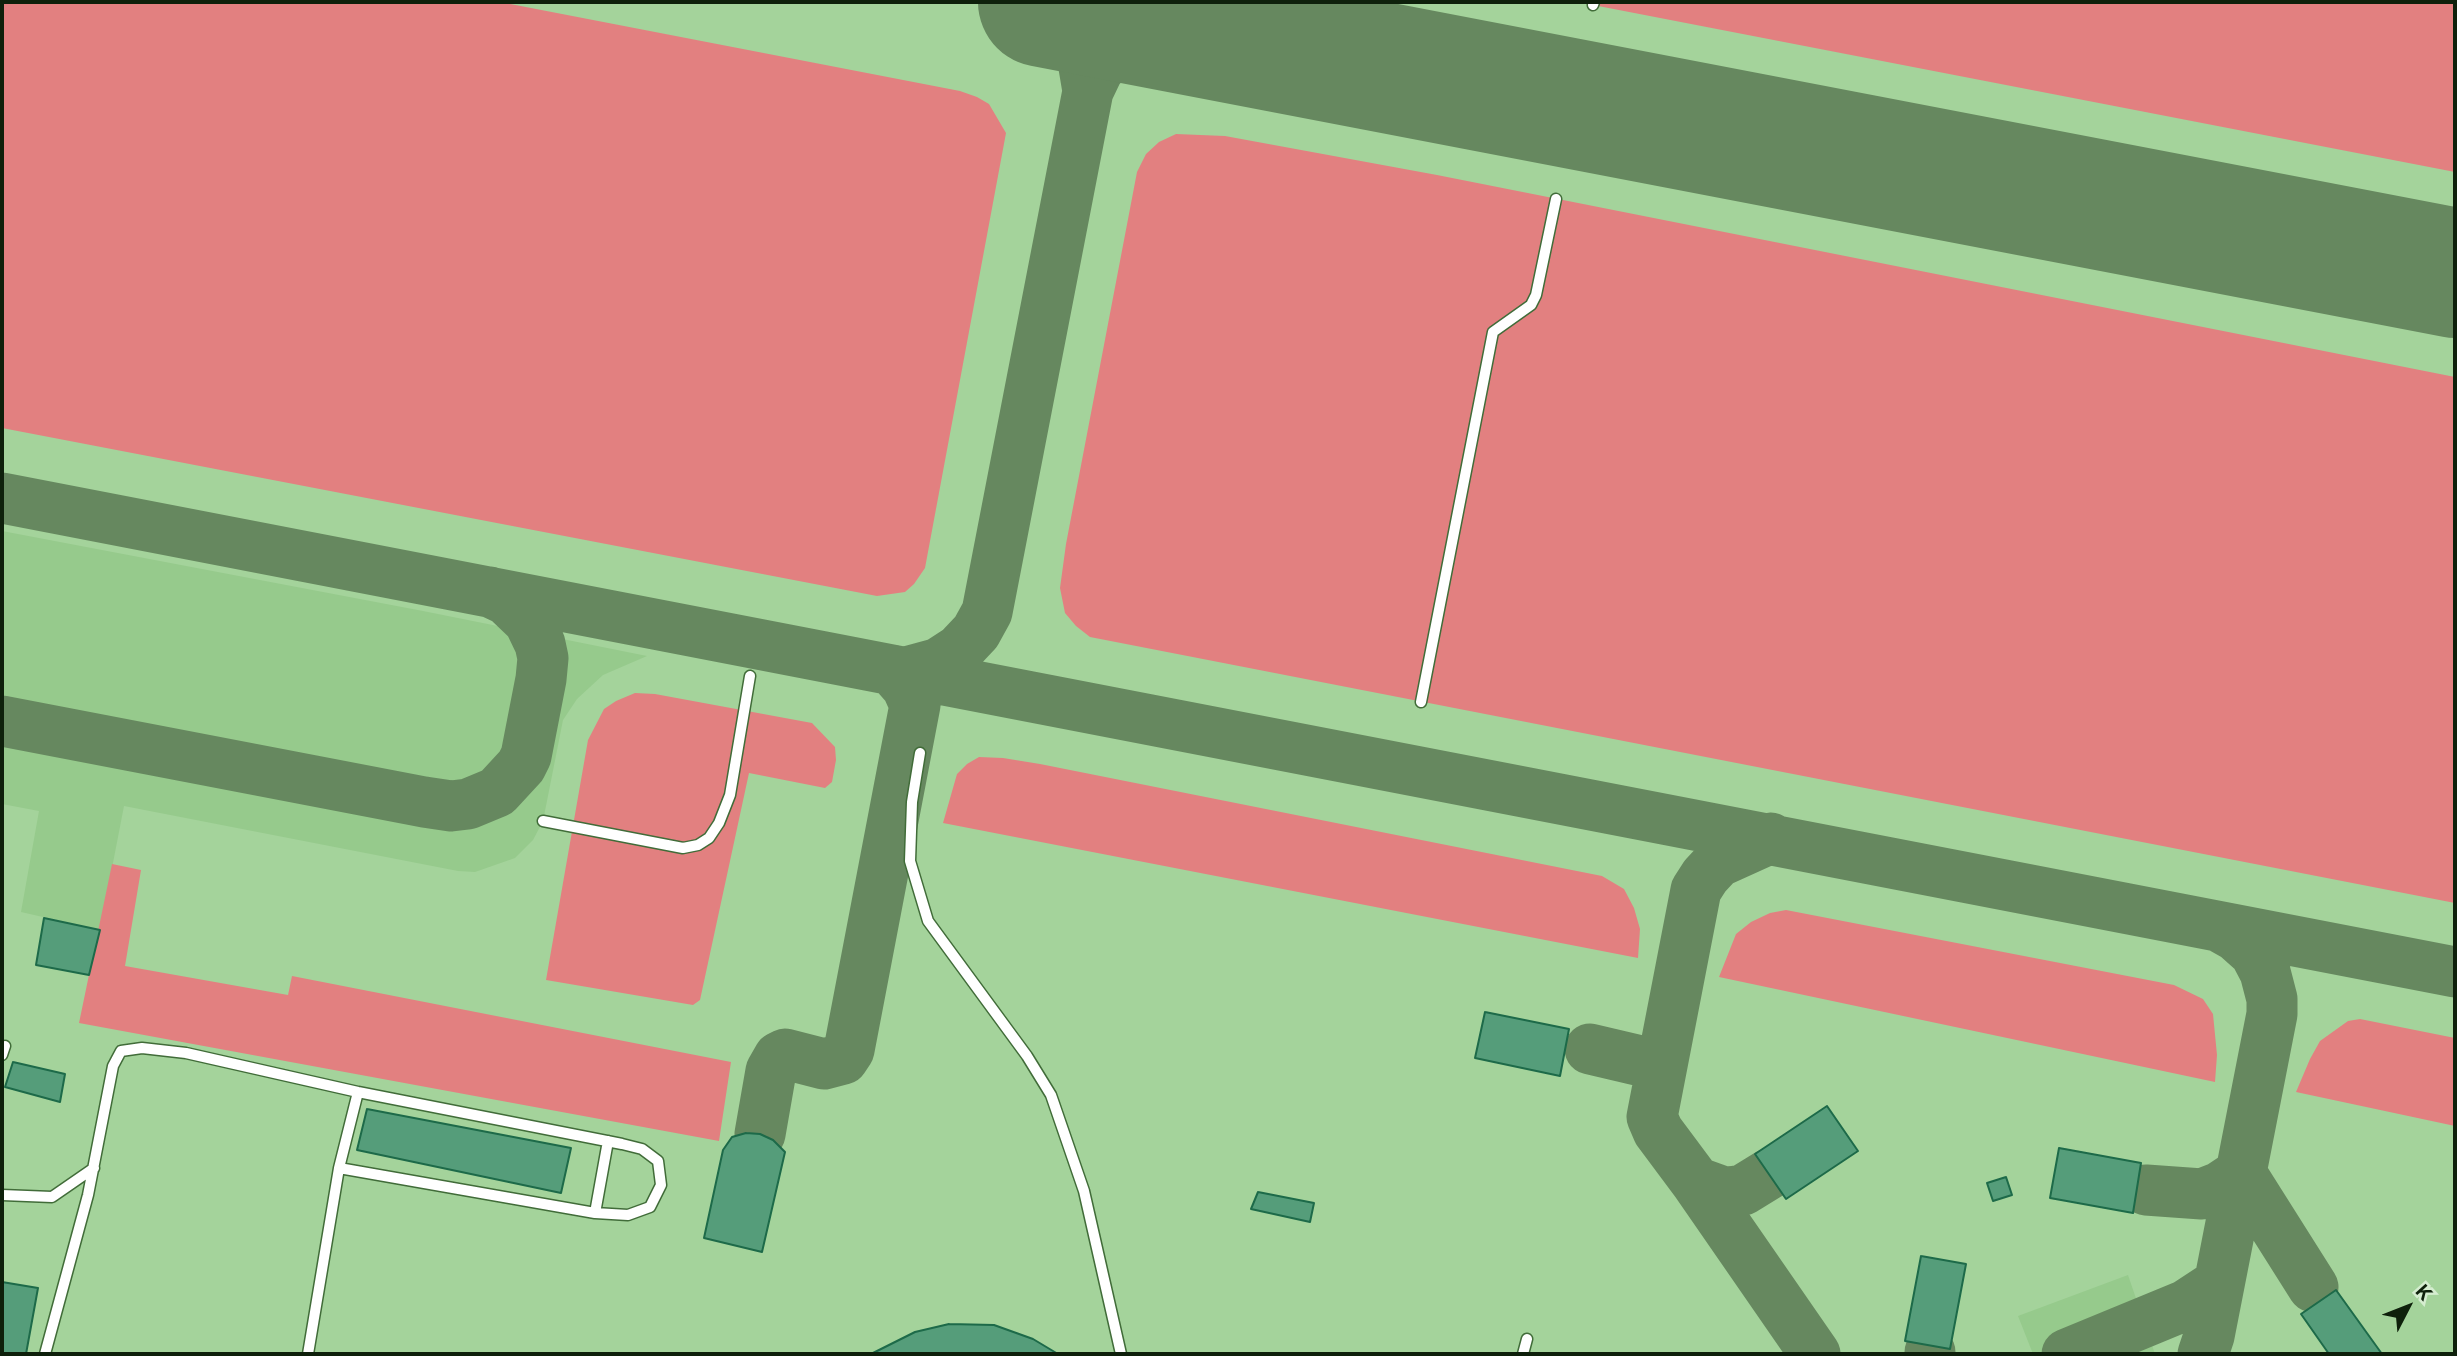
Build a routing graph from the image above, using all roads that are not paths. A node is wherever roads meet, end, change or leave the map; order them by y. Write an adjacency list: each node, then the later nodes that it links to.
1 (1556, 198): 3 (lane)
2 (750, 676): 5 (lane)
3 (1421, 702)
4 (920, 754): 15 (lane)
5 (543, 821)
6 (358, 1092): 7 (lane); 8 (lane); 9 (lane)
7 (608, 1141): 11 (lane); 11 (lane)
8 (93, 1168): 10 (lane); 13 (lane)
9 (339, 1168): 11 (lane); 14 (lane)
10 (2, 1195)
11 (595, 1213)
12 (1527, 1339): 16 (lane)
13 (45, 1354)
14 (308, 1354)
15 (1121, 1354)
16 (1523, 1354)

